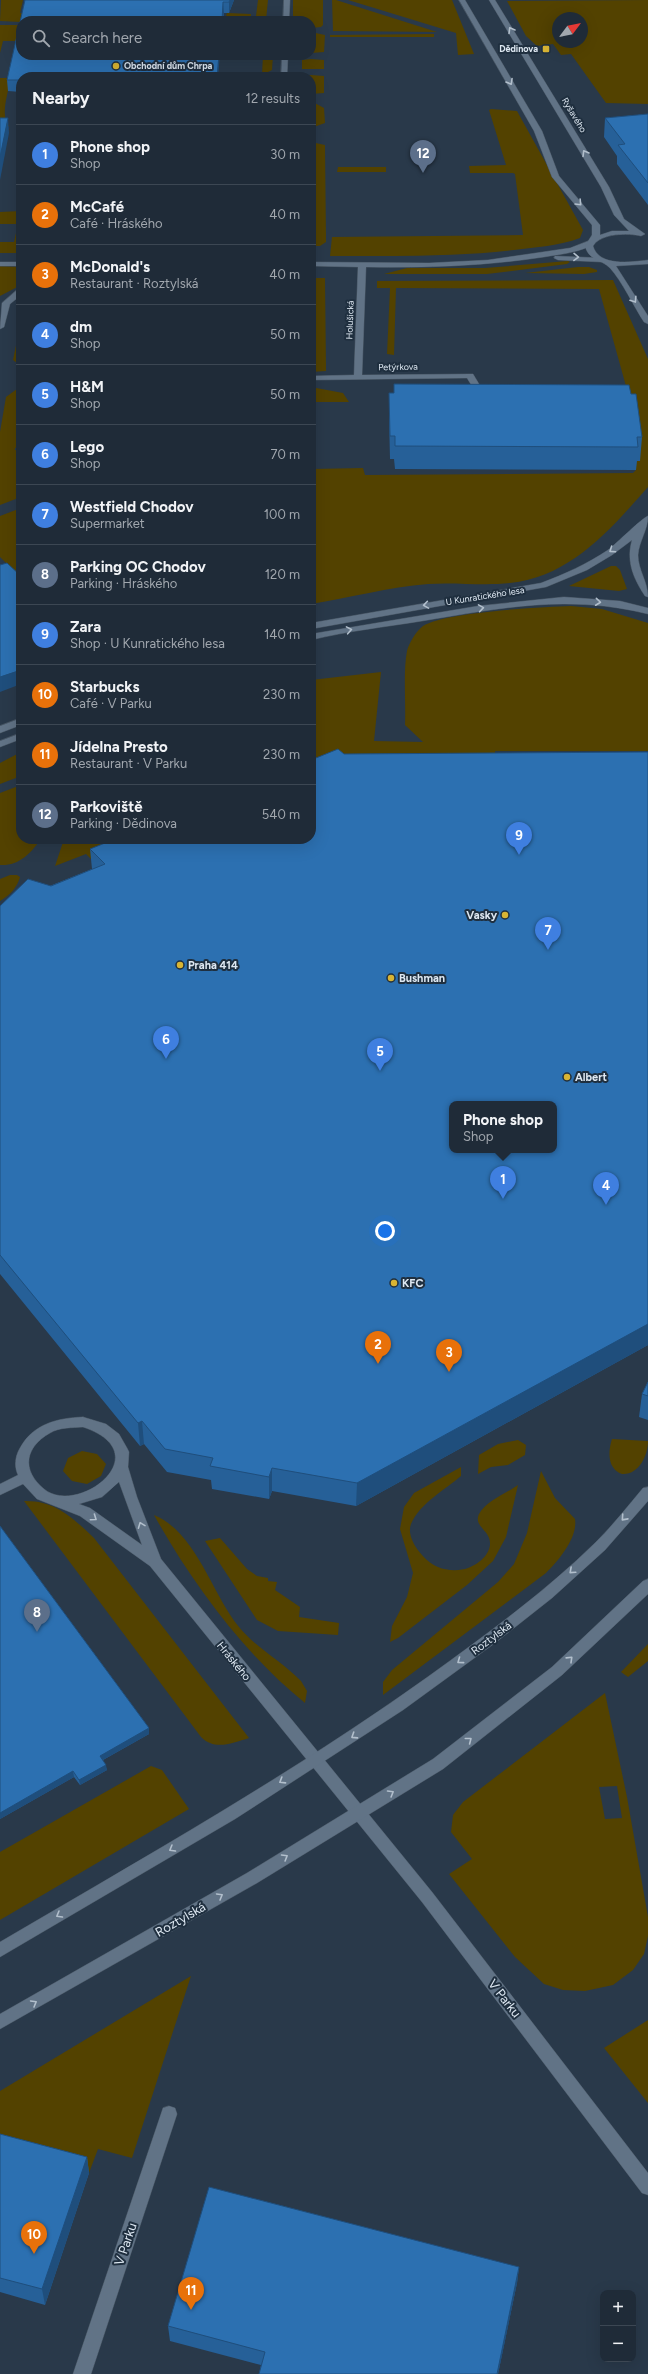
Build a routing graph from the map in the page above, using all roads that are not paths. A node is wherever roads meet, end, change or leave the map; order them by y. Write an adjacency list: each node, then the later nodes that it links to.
1 (287, 0): 4 (street)
2 (462, 0): 8 (street, one-way to 8)
3 (492, 0): 7 (street, Ryšavého, one-way to 3)
4 (286, 16)
5 (285, 60): 6 (street)
6 (284, 72)
7 (646, 236): 8 (street, Ryšavého)
8 (592, 241): 9 (street); 10 (street)
9 (523, 259): 10 (street, one-way to 10); 15 (street)
10 (603, 260): 11 (street); 18 (street, one-way to 18)
11 (648, 262)
12 (0, 264): 13 (street)
13 (16, 264)
14 (316, 264): 15 (street)
15 (362, 264): 20 (street, Holušická)
16 (16, 294): 17 (street)
17 (3, 303): 19 (street)
18 (648, 322)
19 (0, 327)
20 (358, 377): 21 (street, Petýrkova); 22 (street, Petýrkova)
21 (316, 378)
22 (478, 390)
23 (645, 522): 24 (street); 26 (street, U Kunratického lesa, one-way to 26)
24 (648, 594)
25 (648, 611): 27 (street, U Kunratického lesa, one-way to 25)
26 (316, 625)
27 (316, 636)
28 (16, 723): 29 (street)
29 (0, 730)
30 (16, 738): 31 (street)
31 (0, 744)
32 (121, 1467): 33 (street, Hráského); 36 (street, Hráského); 37 (street, Hráského, one-way to 32)
33 (25, 1477): 34 (street); 36 (street, Hráského)
34 (0, 1490)
35 (648, 1492): 39 (street, Roztylská, one-way to 39)
36 (60, 1500): 37 (street, Hráského, one-way to 37)
37 (155, 1562): 39 (street, Hráského)
38 (648, 1585): 40 (street, Roztylská, one-way to 38)
39 (315, 1760): 40 (street); 41 (street, Roztylská, one-way to 41)
40 (357, 1814): 42 (street, Roztylská, one-way to 40); 44 (street, V Parku)
41 (0, 1950)
42 (0, 2022)
43 (169, 2114): 45 (street, V Parku)
44 (648, 2187)
45 (82, 2374)

